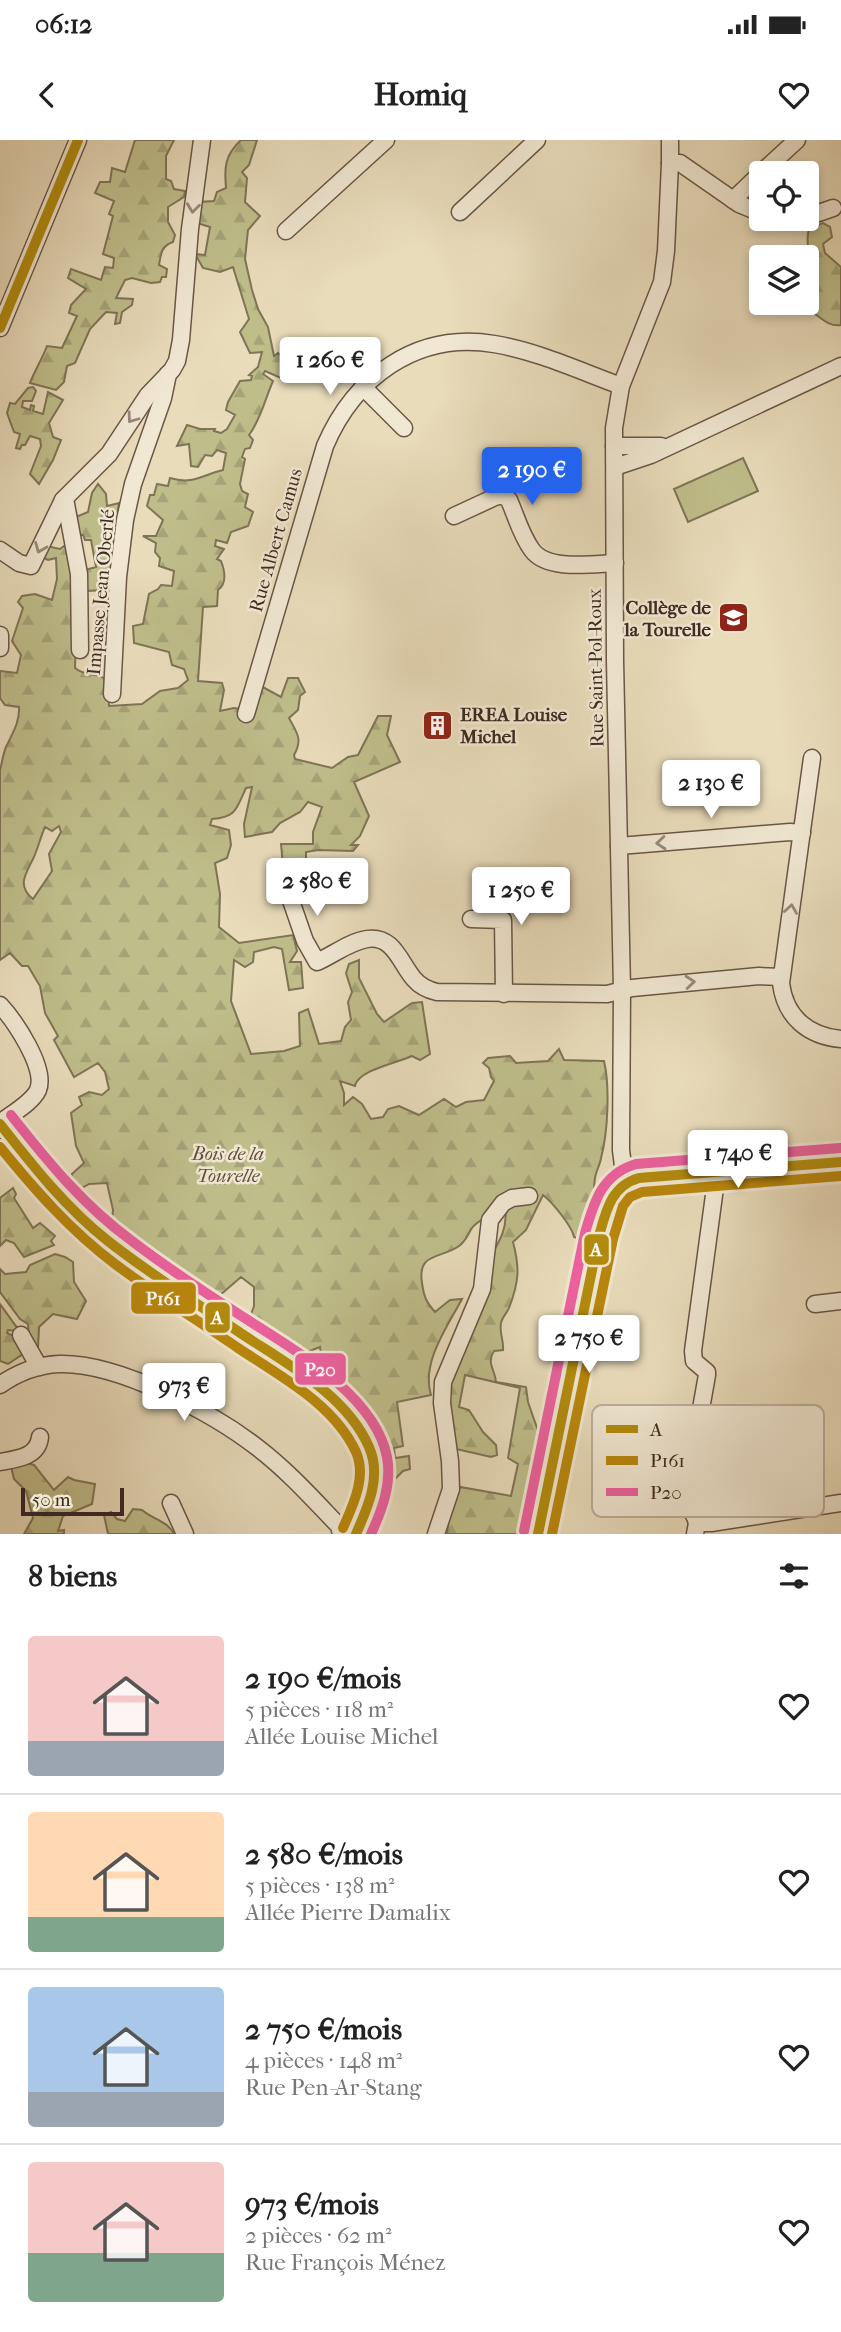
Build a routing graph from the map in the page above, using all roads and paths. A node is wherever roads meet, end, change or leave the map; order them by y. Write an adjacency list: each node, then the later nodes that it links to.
1 (78, 140): 16 (street)
2 (202, 140): 19 (street, one-way to 19)
3 (386, 140): 15 (street)
4 (537, 140): 13 (street)
5 (670, 140): 8 (street, Rue Saint-Pol-Roux)
6 (797, 140): 7 (street)
7 (774, 161)
8 (670, 163): 10 (street); 20 (street, Rue Saint-Pol-Roux)
9 (749, 185): 10 (street)
10 (733, 200): 11 (street)
11 (749, 208)
12 (834, 208): 14 (street)
13 (460, 212)
14 (819, 213)
15 (286, 231)
16 (8, 288): 17 (street)
17 (0, 328)
18 (841, 366): 24 (street)
19 (168, 374): 26 (street, one-way to 26); 33 (street, Impasse Jean Oberlé)
20 (621, 386): 21 (street, Rue Albert Camus); 23 (street, Rue Saint-Pol-Roux)
21 (363, 387): 22 (street); 34 (street, Rue Albert Camus)
22 (404, 428)
23 (614, 446): 24 (street); 25 (street, Rue Saint-Pol-Roux)
24 (667, 446): 25 (street)
25 (615, 467): 29 (street, Rue Saint-Pol-Roux)
26 (62, 500): 28 (street, one-way to 28); 32 (street)
27 (454, 516): 29 (street)
28 (1, 554)
29 (615, 563): 37 (street, Rue Saint-Pol-Roux)
30 (0, 635): 31 (street)
31 (0, 648)
32 (80, 650)
33 (112, 694)
34 (246, 714)
35 (812, 758): 36 (street)
36 (802, 833): 37 (street, one-way to 37); 40 (street, one-way to 36)
37 (619, 846): 41 (street, Rue Saint-Pol-Roux)
38 (287, 889): 42 (street)
39 (471, 919): 42 (street)
40 (781, 977): 41 (street, one-way to 40); 44 (street)
41 (622, 989): 42 (street); 48 (street, Rue Saint-Pol-Roux)
42 (504, 994)
43 (0, 1005): 45 (street)
44 (841, 1039)
45 (0, 1123): 60 (street)
46 (841, 1162): 47 (street)
47 (717, 1173): 48 (street); 55 (street)
48 (625, 1182): 66 (street)
49 (529, 1196): 65 (street)
50 (841, 1301): 51 (street)
51 (815, 1304)
52 (21, 1335): 53 (street)
53 (39, 1367): 54 (street); 62 (street)
54 (0, 1385)
55 (702, 1405)
56 (40, 1437): 57 (street)
57 (0, 1462)
58 (171, 1503): 63 (street)
59 (750, 1517): 61 (street)
60 (363, 1518): 62 (street); 64 (street)
61 (696, 1529)
62 (340, 1530)
63 (185, 1534)
64 (356, 1534)
65 (436, 1534)
66 (538, 1534)

